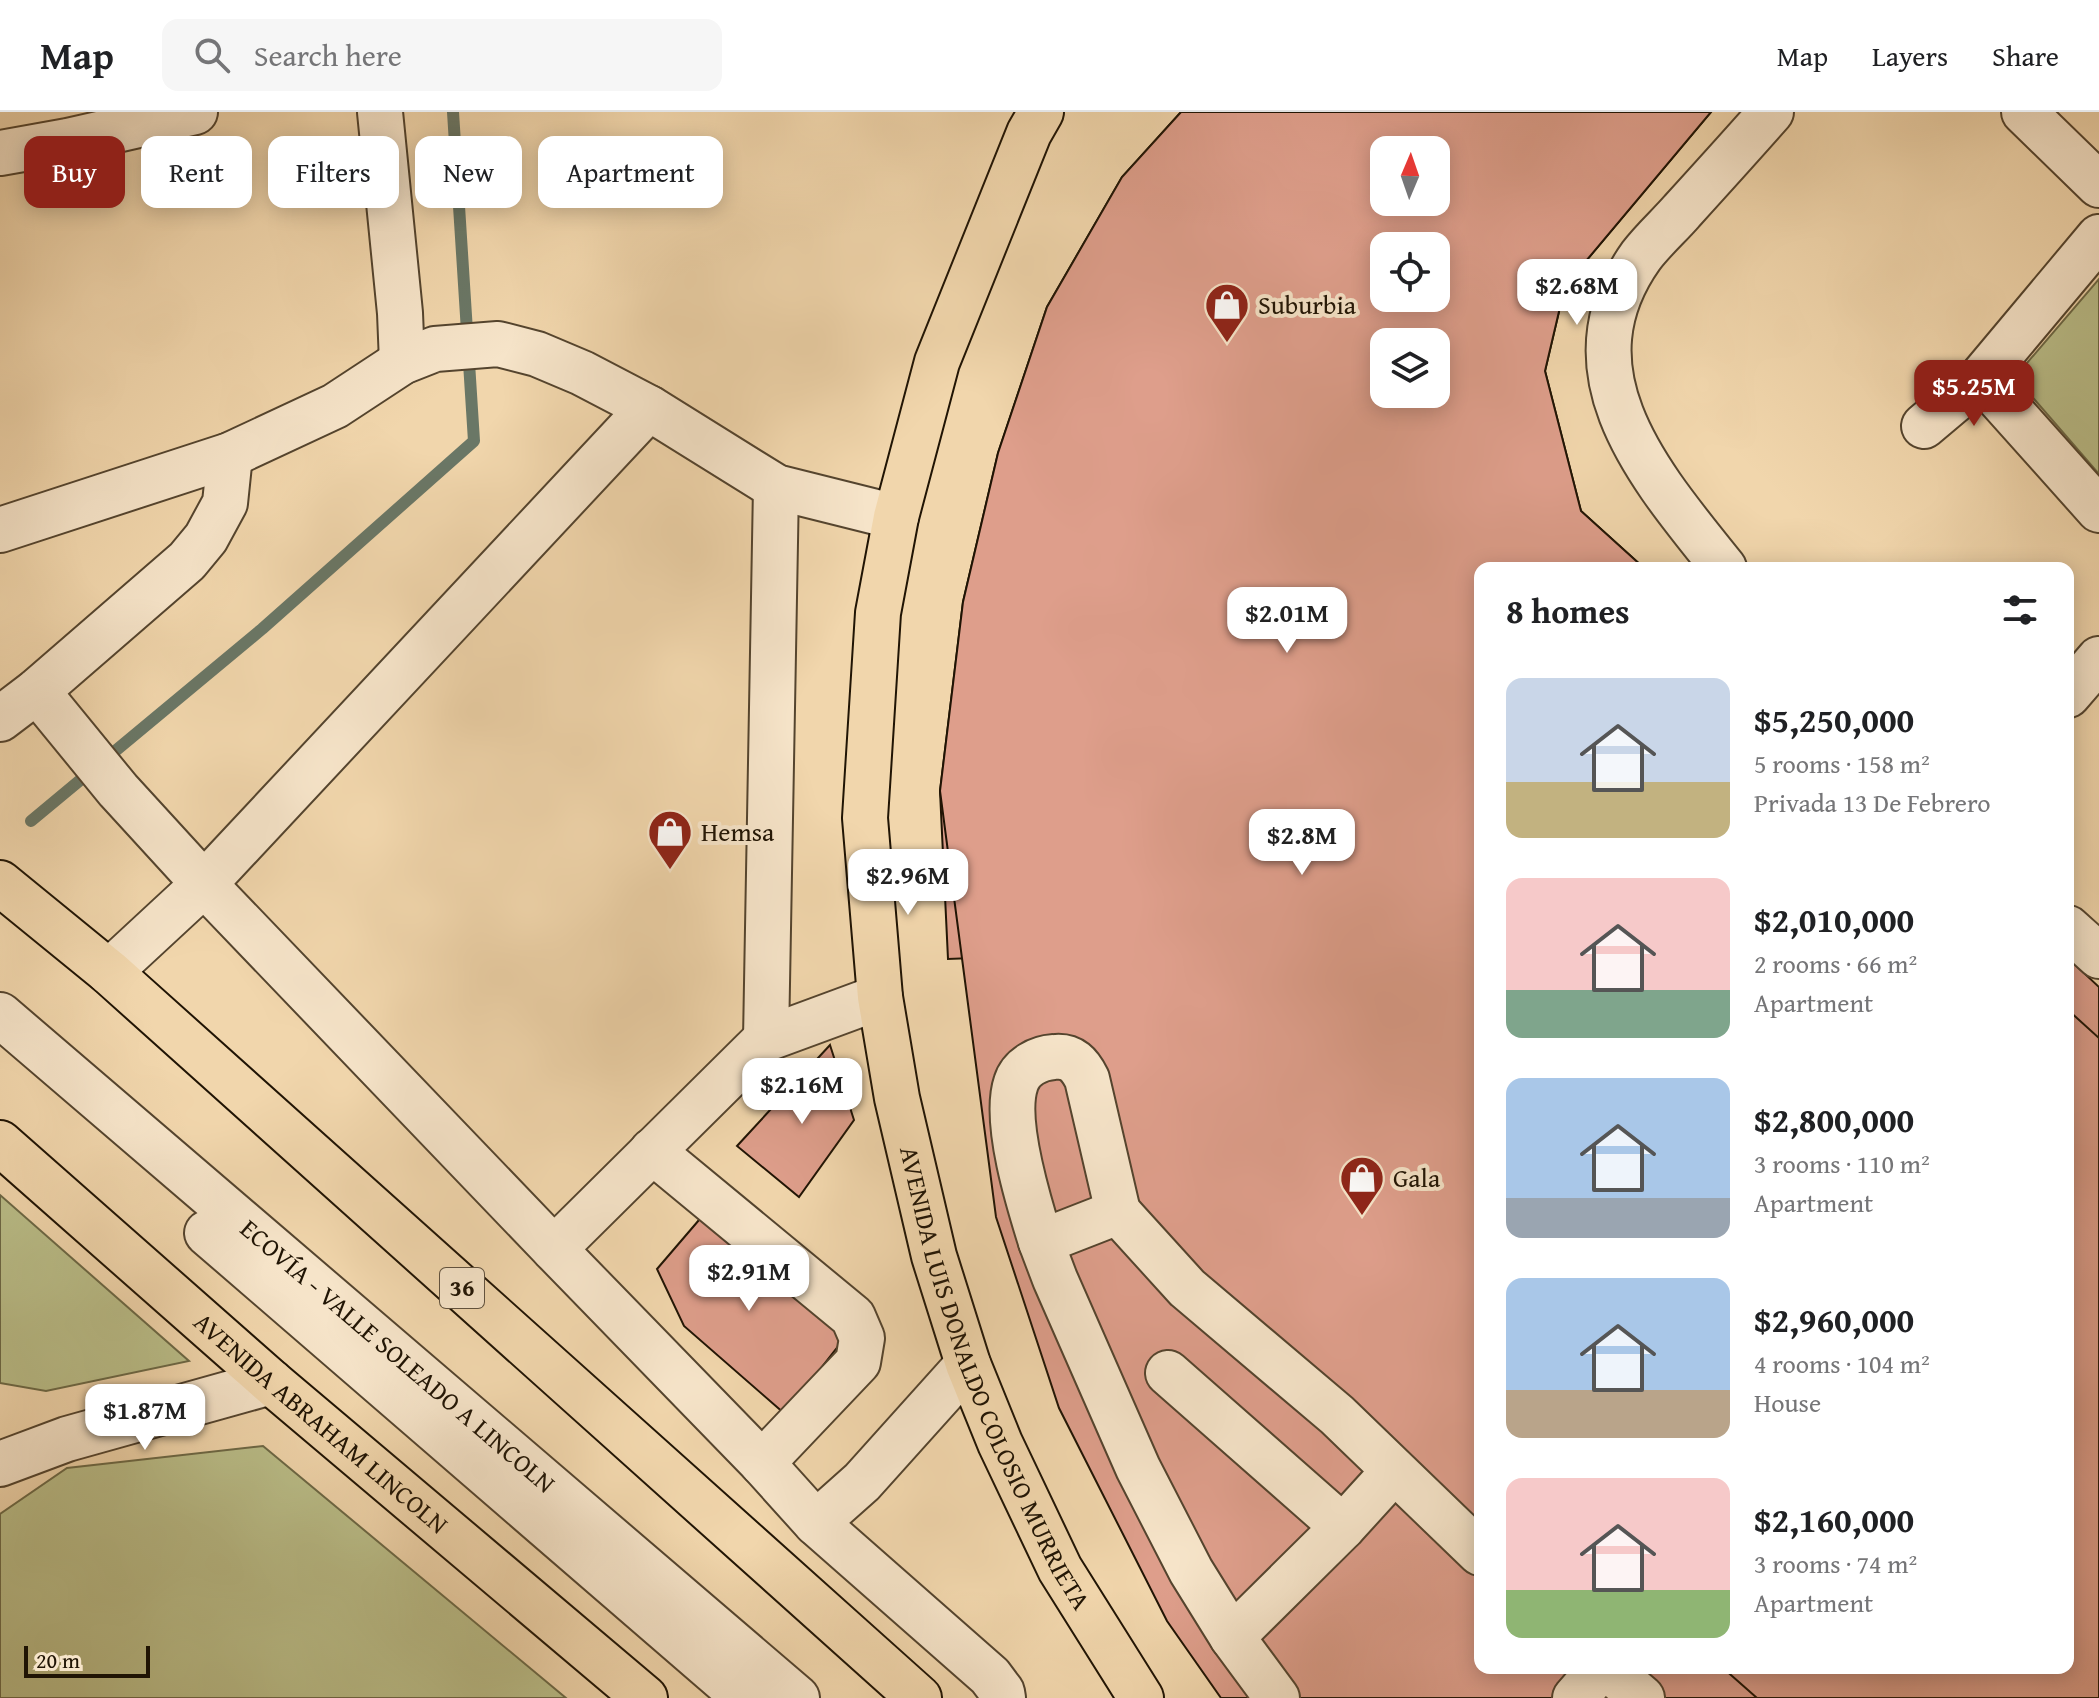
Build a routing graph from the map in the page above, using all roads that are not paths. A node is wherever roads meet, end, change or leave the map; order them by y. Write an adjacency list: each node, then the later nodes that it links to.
1 (195, 112): 6 (street)
2 (380, 112): 9 (street)
3 (1041, 112): 16 (main road, AVENIDA LUIS DONALDO COLOSIO MURRIETA)
4 (1771, 112): 18 (street)
5 (2024, 112): 7 (street)
6 (0, 153)
7 (2099, 185)
8 (2099, 237): 10 (street)
9 (418, 356): 11 (street); 13 (street)
10 (1981, 378): 12 (street); 15 (street)
11 (649, 408): 14 (street); 24 (street)
12 (1924, 426)
13 (230, 455): 17 (street); 21 (street)
14 (776, 487): 16 (street); 30 (street)
15 (2099, 510)
16 (896, 517): 28 (main road, AVENIDA LUIS DONALDO COLOSIO MURRIETA)
17 (0, 530)
18 (1719, 562)
19 (2099, 659): 20 (street)
20 (2074, 688)
21 (37, 691): 22 (street); 24 (street)
22 (0, 719)
23 (0, 883): 27 (main road, 36)
24 (204, 884): 27 (street); 36 (street)
25 (2074, 933): 26 (street)
26 (2099, 956)
27 (109, 972): 52 (main road, 36)
28 (880, 997): 30 (street); 37 (main road, AVENIDA LUIS DONALDO COLOSIO MURRIETA)
29 (0, 1015): 51 (street, ECOVÍA - VALLE SOLEADO A LINCOLN)
30 (766, 1039): 33 (street)
31 (0, 1053): 50 (street)
32 (0, 1143): 39 (main road, AVENIDA ABRAHAM LINCOLN)
33 (652, 1151): 36 (street); 40 (street)
34 (1118, 1212): 35 (street); 35 (street); 42 (street)
35 (1041, 1242): 46 (street)
36 (554, 1249): 40 (street)
37 (968, 1364): 43 (street); 54 (main road, AVENIDA LUIS DONALDO COLOSIO MURRIETA)
38 (1168, 1373): 44 (street)
39 (271, 1382): 41 (street); 49 (main road, AVENIDA ABRAHAM LINCOLN)
40 (762, 1463): 43 (street)
41 (0, 1464)
42 (1394, 1471): 44 (street); 45 (street)
43 (816, 1523): 53 (street)
44 (1343, 1527): 46 (street)
45 (1474, 1547)
46 (1232, 1637): 55 (street)
47 (1596, 1674): 56 (street)
48 (1614, 1674): 57 (street)
49 (645, 1698)
50 (745, 1698)
51 (797, 1698)
52 (919, 1698)
53 (1003, 1698)
54 (1141, 1698)
55 (1277, 1698)
56 (1575, 1698)
57 (1642, 1698)

